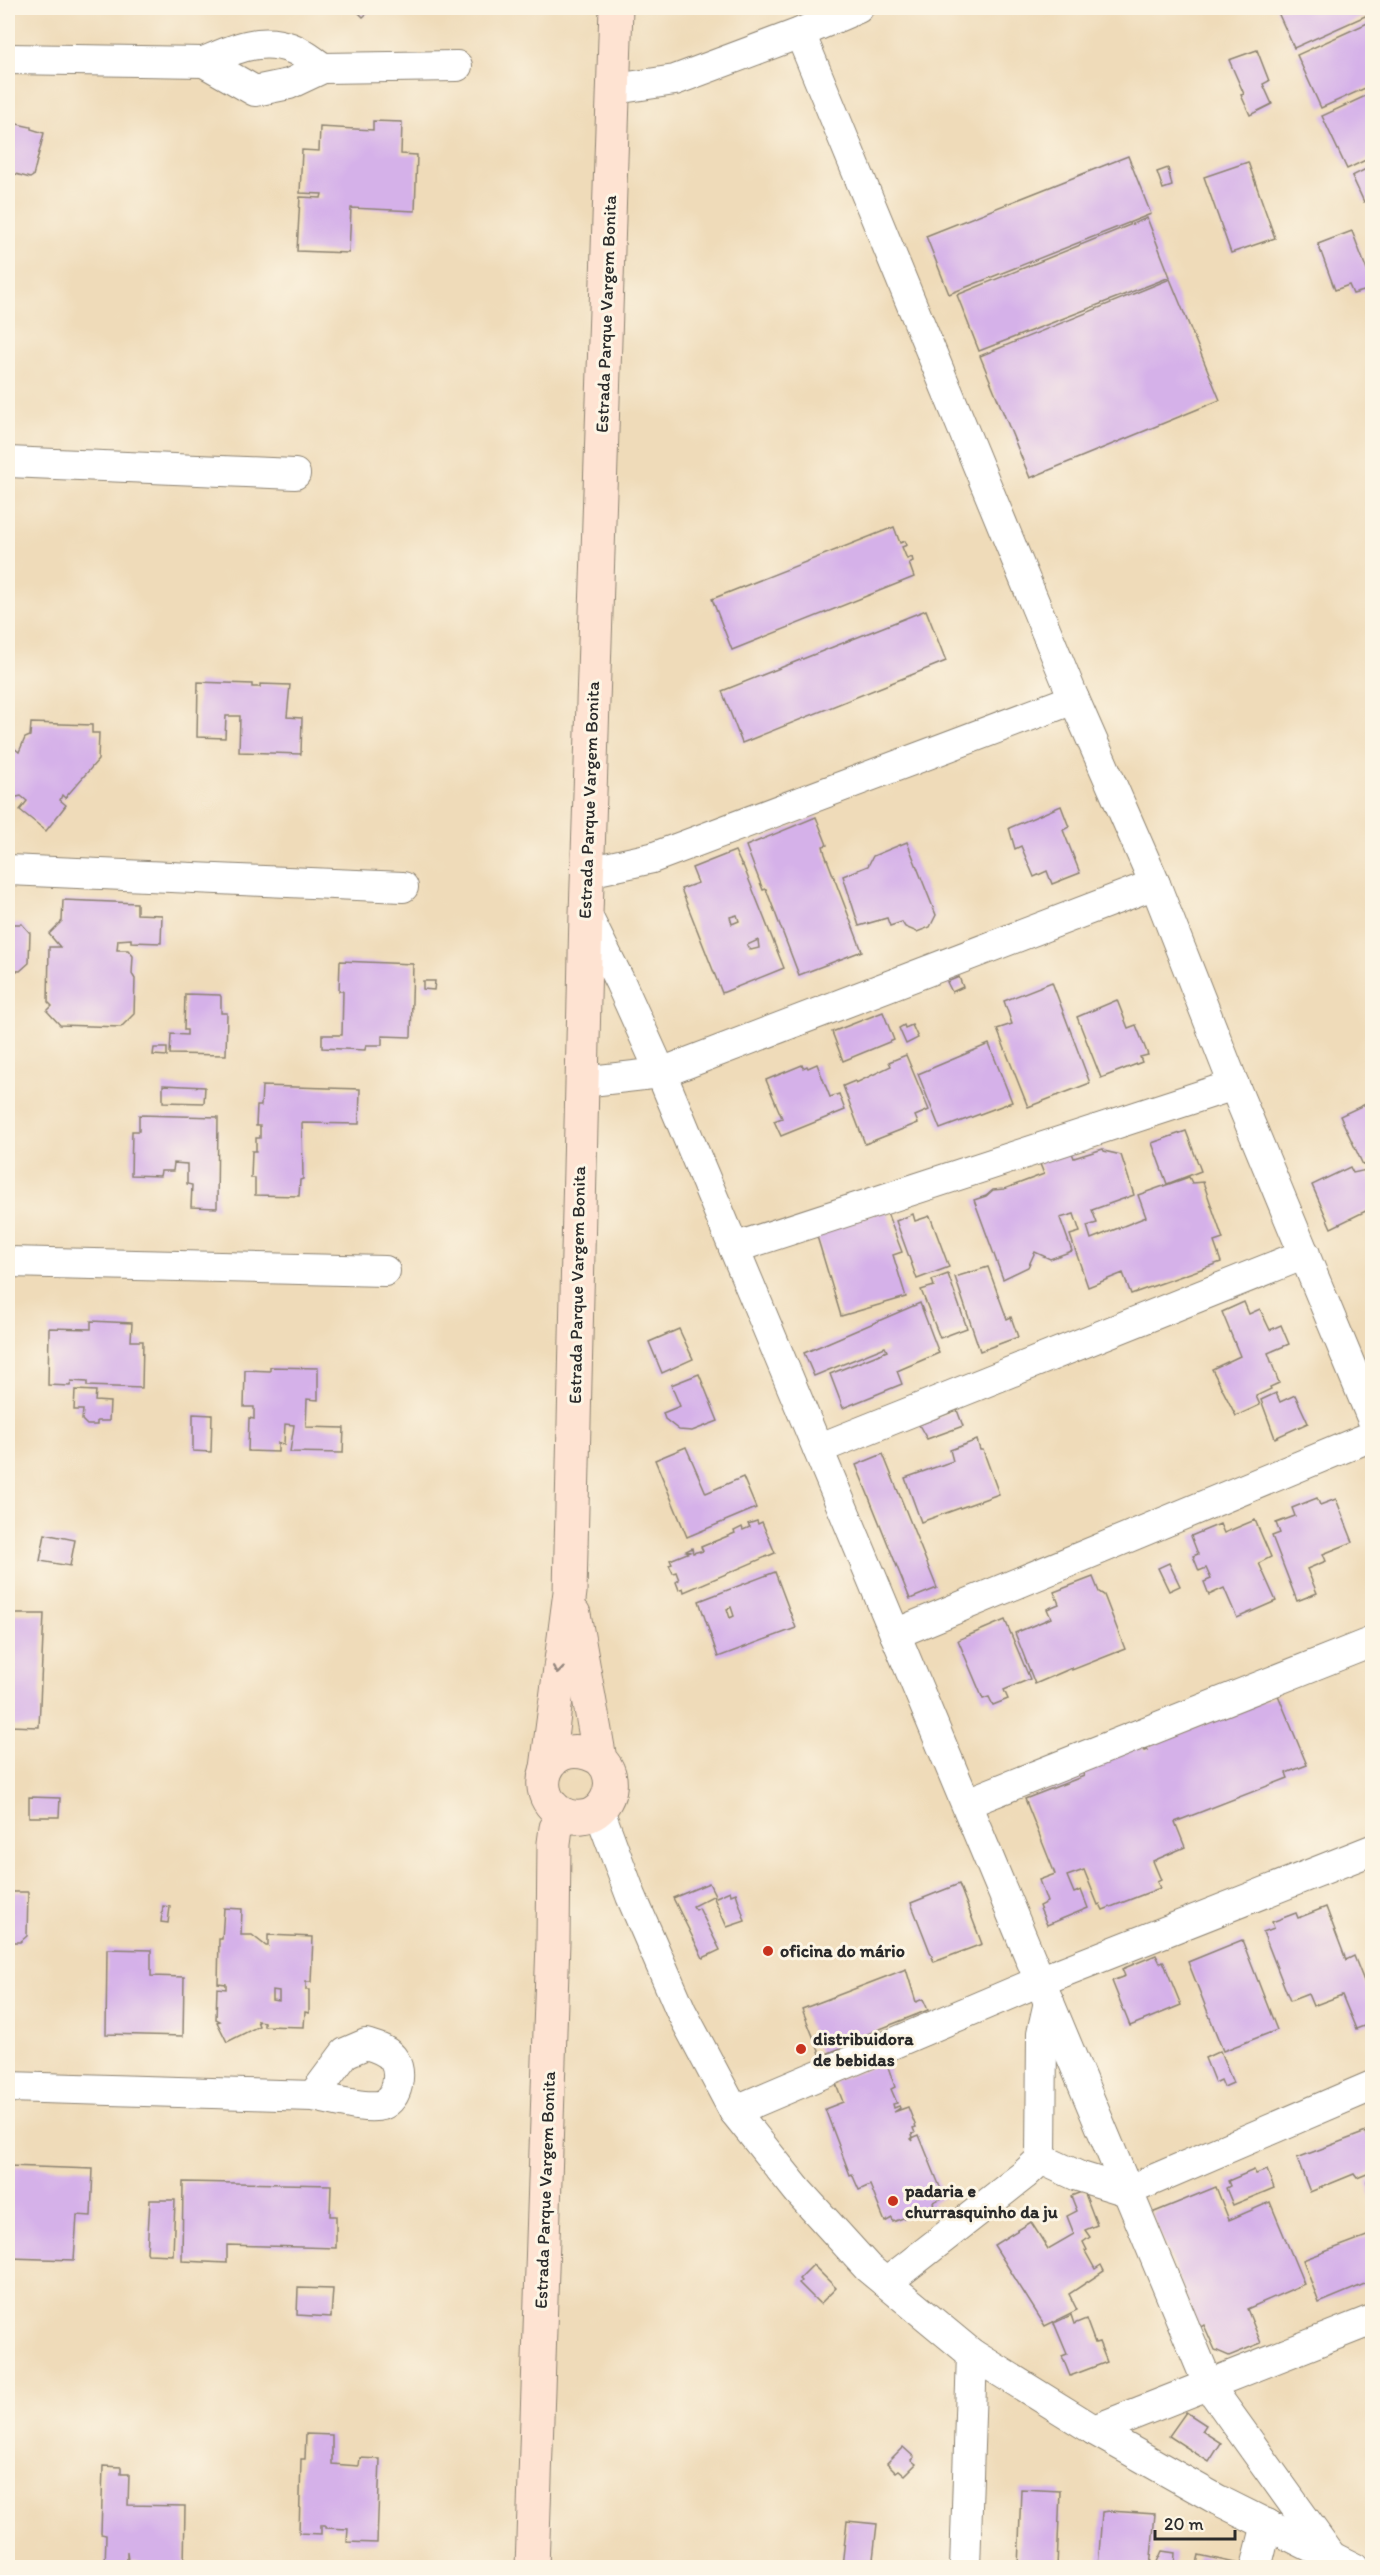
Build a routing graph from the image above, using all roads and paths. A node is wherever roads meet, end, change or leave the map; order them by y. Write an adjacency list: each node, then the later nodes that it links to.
1 (616, 8): 8 (main road, Estrada Parque Vargem Bonita)
2 (858, 8): 3 (street)
3 (800, 33): 8 (street); 11 (street)
4 (8, 59): 5 (street)
5 (204, 62): 7 (street); 7 (street)
6 (457, 66): 7 (street)
7 (323, 68)
8 (615, 89): 13 (main road, Estrada Parque Vargem Bonita)
9 (8, 462): 10 (street)
10 (295, 474)
11 (1074, 699): 13 (street); 14 (street)
12 (8, 870): 15 (street)
13 (588, 872): 16 (main road, Estrada Parque Vargem Bonita)
14 (1155, 884): 17 (street); 19 (street)
15 (403, 886)
16 (586, 914): 17 (street); 18 (main road, Estrada Parque Vargem Bonita)
17 (661, 1073): 18 (street); 20 (street)
18 (582, 1082): 27 (main road, Estrada Parque Vargem Bonita)
19 (1234, 1086): 20 (street); 21 (street)
20 (734, 1248): 26 (street)
21 (1305, 1254): 24 (street); 26 (street)
22 (8, 1262): 23 (street)
23 (385, 1271)
24 (1372, 1418)
25 (1372, 1436): 28 (street)
26 (818, 1449): 28 (street)
27 (570, 1592): 30 (main road, Estrada Parque Vargem Bonita); 31 (main road, Estrada Parque Vargem Bonita, one-way to 31)
28 (895, 1634): 32 (street)
29 (1372, 1642): 32 (street)
30 (600, 1759): 31 (main road); 33 (main road)
31 (547, 1768): 34 (main road)
32 (967, 1803): 36 (street)
33 (599, 1809): 34 (main road); 40 (street)
34 (564, 1815): 50 (main road, Estrada Parque Vargem Bonita)
35 (1372, 1850): 36 (street)
36 (1044, 1991): 40 (street); 41 (street); 42 (street)
37 (1372, 2086): 42 (street)
38 (8, 2087): 39 (street)
39 (313, 2096)
40 (734, 2111): 43 (street)
41 (1041, 2158): 42 (street); 43 (street)
42 (1127, 2191): 46 (street)
43 (886, 2283): 45 (street)
44 (1372, 2320): 46 (street)
45 (972, 2354): 47 (street); 51 (street)
46 (1209, 2386): 47 (street); 49 (street)
47 (1094, 2430): 48 (street)
48 (1267, 2524): 49 (street); 52 (street)
49 (1343, 2562)
50 (532, 2568)
51 (965, 2568)
52 (1256, 2568)

